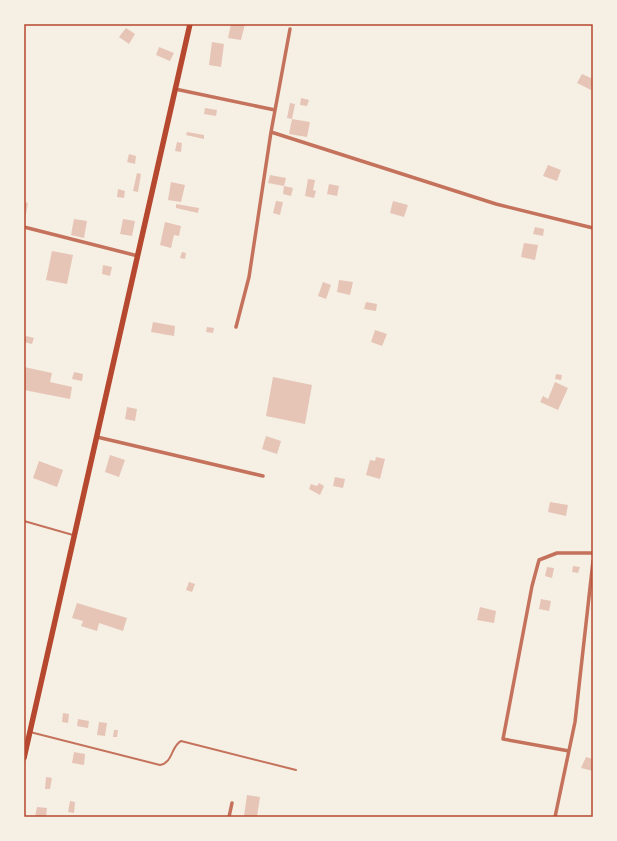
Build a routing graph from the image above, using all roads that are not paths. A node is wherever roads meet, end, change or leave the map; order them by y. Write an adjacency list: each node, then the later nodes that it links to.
1 (190, 24): 3 (main road)
2 (290, 29): 4 (street)
3 (175, 89): 4 (street); 8 (main road)
4 (275, 110): 5 (street)
5 (271, 132): 7 (street); 9 (street)
6 (24, 226): 8 (street)
7 (593, 228)
8 (138, 256): 10 (main road)
9 (236, 327)
10 (97, 437): 11 (street); 13 (main road)
11 (263, 476)
12 (24, 521): 13 (lane)
13 (75, 536): 16 (main road)
14 (593, 553): 17 (street)
15 (593, 561): 17 (street)
16 (30, 732): 18 (main road); 19 (lane)
17 (569, 751): 22 (street)
18 (24, 758)
19 (296, 770)
20 (232, 803): 21 (street)
21 (229, 817)
22 (555, 817)

